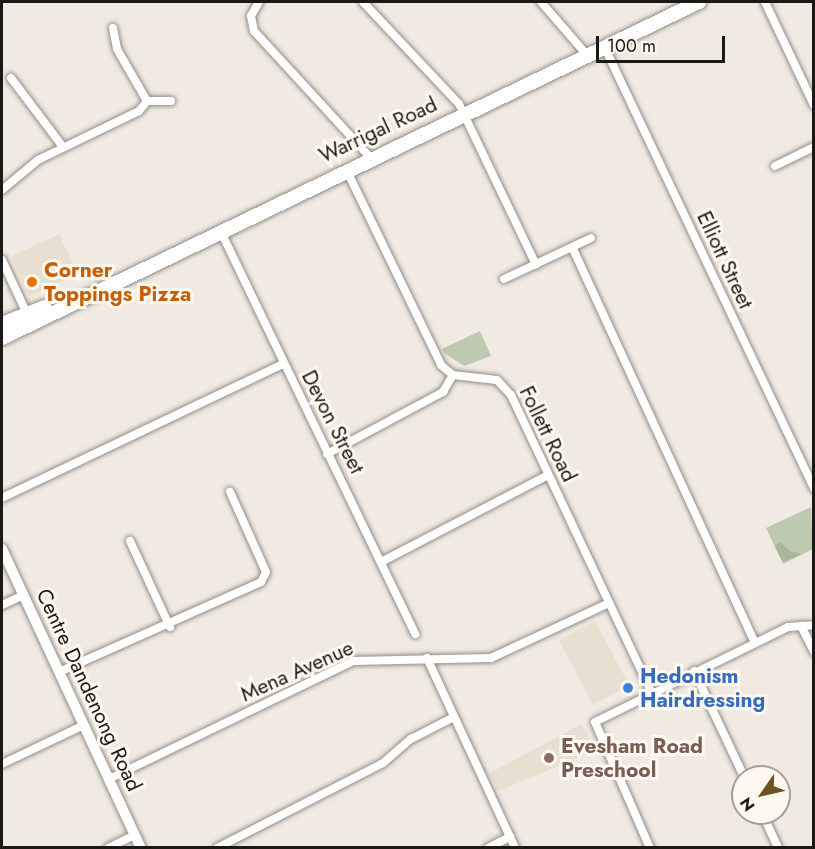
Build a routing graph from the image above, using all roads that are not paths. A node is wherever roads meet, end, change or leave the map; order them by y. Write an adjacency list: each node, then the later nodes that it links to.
1 (260, 2): 16 (street)
2 (363, 2): 13 (street)
3 (541, 2): 8 (street)
4 (699, 2): 7 (highway, Warrigal Road)
5 (765, 2): 12 (street)
6 (113, 28): 10 (street)
7 (604, 46): 8 (highway, Warrigal Road); 33 (street, Elliott Street)
8 (586, 54): 13 (highway, Warrigal Road)
9 (11, 78): 14 (street)
10 (147, 101): 11 (street); 14 (street)
11 (171, 101)
12 (813, 105)
13 (463, 113): 16 (highway, Warrigal Road); 24 (street)
14 (63, 147): 19 (street)
15 (813, 147): 17 (street)
16 (370, 157): 18 (highway, Warrigal Road)
17 (775, 166)
18 (346, 169): 20 (highway, Warrigal Road); 30 (street)
19 (2, 190)
20 (220, 228): 26 (highway, Warrigal Road); 29 (street, Devon Street)
21 (591, 238): 22 (street)
22 (573, 249): 24 (street); 46 (street)
23 (2, 260): 26 (street)
24 (536, 265): 25 (street)
25 (504, 279)
26 (29, 318): 27 (highway, Warrigal Road); 28 (highway, Warrigal Road)
27 (2, 324)
28 (2, 338)
29 (283, 364): 31 (street, Devon Street); 35 (street)
30 (453, 375): 31 (street); 32 (street, Follett Road)
31 (327, 454): 38 (street, Devon Street)
32 (548, 475): 38 (street); 40 (street, Follett Road)
33 (813, 489)
34 (230, 492): 44 (street)
35 (2, 498)
36 (130, 541): 44 (street)
37 (2, 549): 39 (main road, Centre Dandenong Road)
38 (381, 562): 45 (street, Devon Street)
39 (23, 595): 41 (street); 50 (main road, Centre Dandenong Road)
40 (609, 603): 48 (street, Mena Avenue); 51 (street, Follett Road)
41 (2, 605)
42 (813, 625): 43 (street)
43 (801, 626): 46 (street); 47 (street)
44 (170, 627): 50 (street)
45 (415, 634)
46 (755, 643): 49 (street)
47 (813, 652)
48 (427, 658): 52 (street); 56 (street, Mena Avenue)
49 (694, 671): 51 (street); 55 (street)
50 (59, 672): 53 (main road, Centre Dandenong Road)
51 (652, 693): 65 (street)
52 (454, 717): 59 (street); 62 (street)
53 (84, 725): 54 (street); 56 (main road, Centre Dandenong Road)
54 (2, 764)
55 (738, 765)
56 (109, 779): 58 (main road, Centre Dandenong Road)
57 (767, 825): 66 (street)
58 (135, 834): 60 (street); 61 (main road, Centre Dandenong Road)
59 (510, 837): 63 (street); 64 (street)
60 (108, 848)
61 (141, 848)
62 (217, 848)
63 (488, 848)
64 (514, 848)
65 (650, 848)
66 (778, 848)

